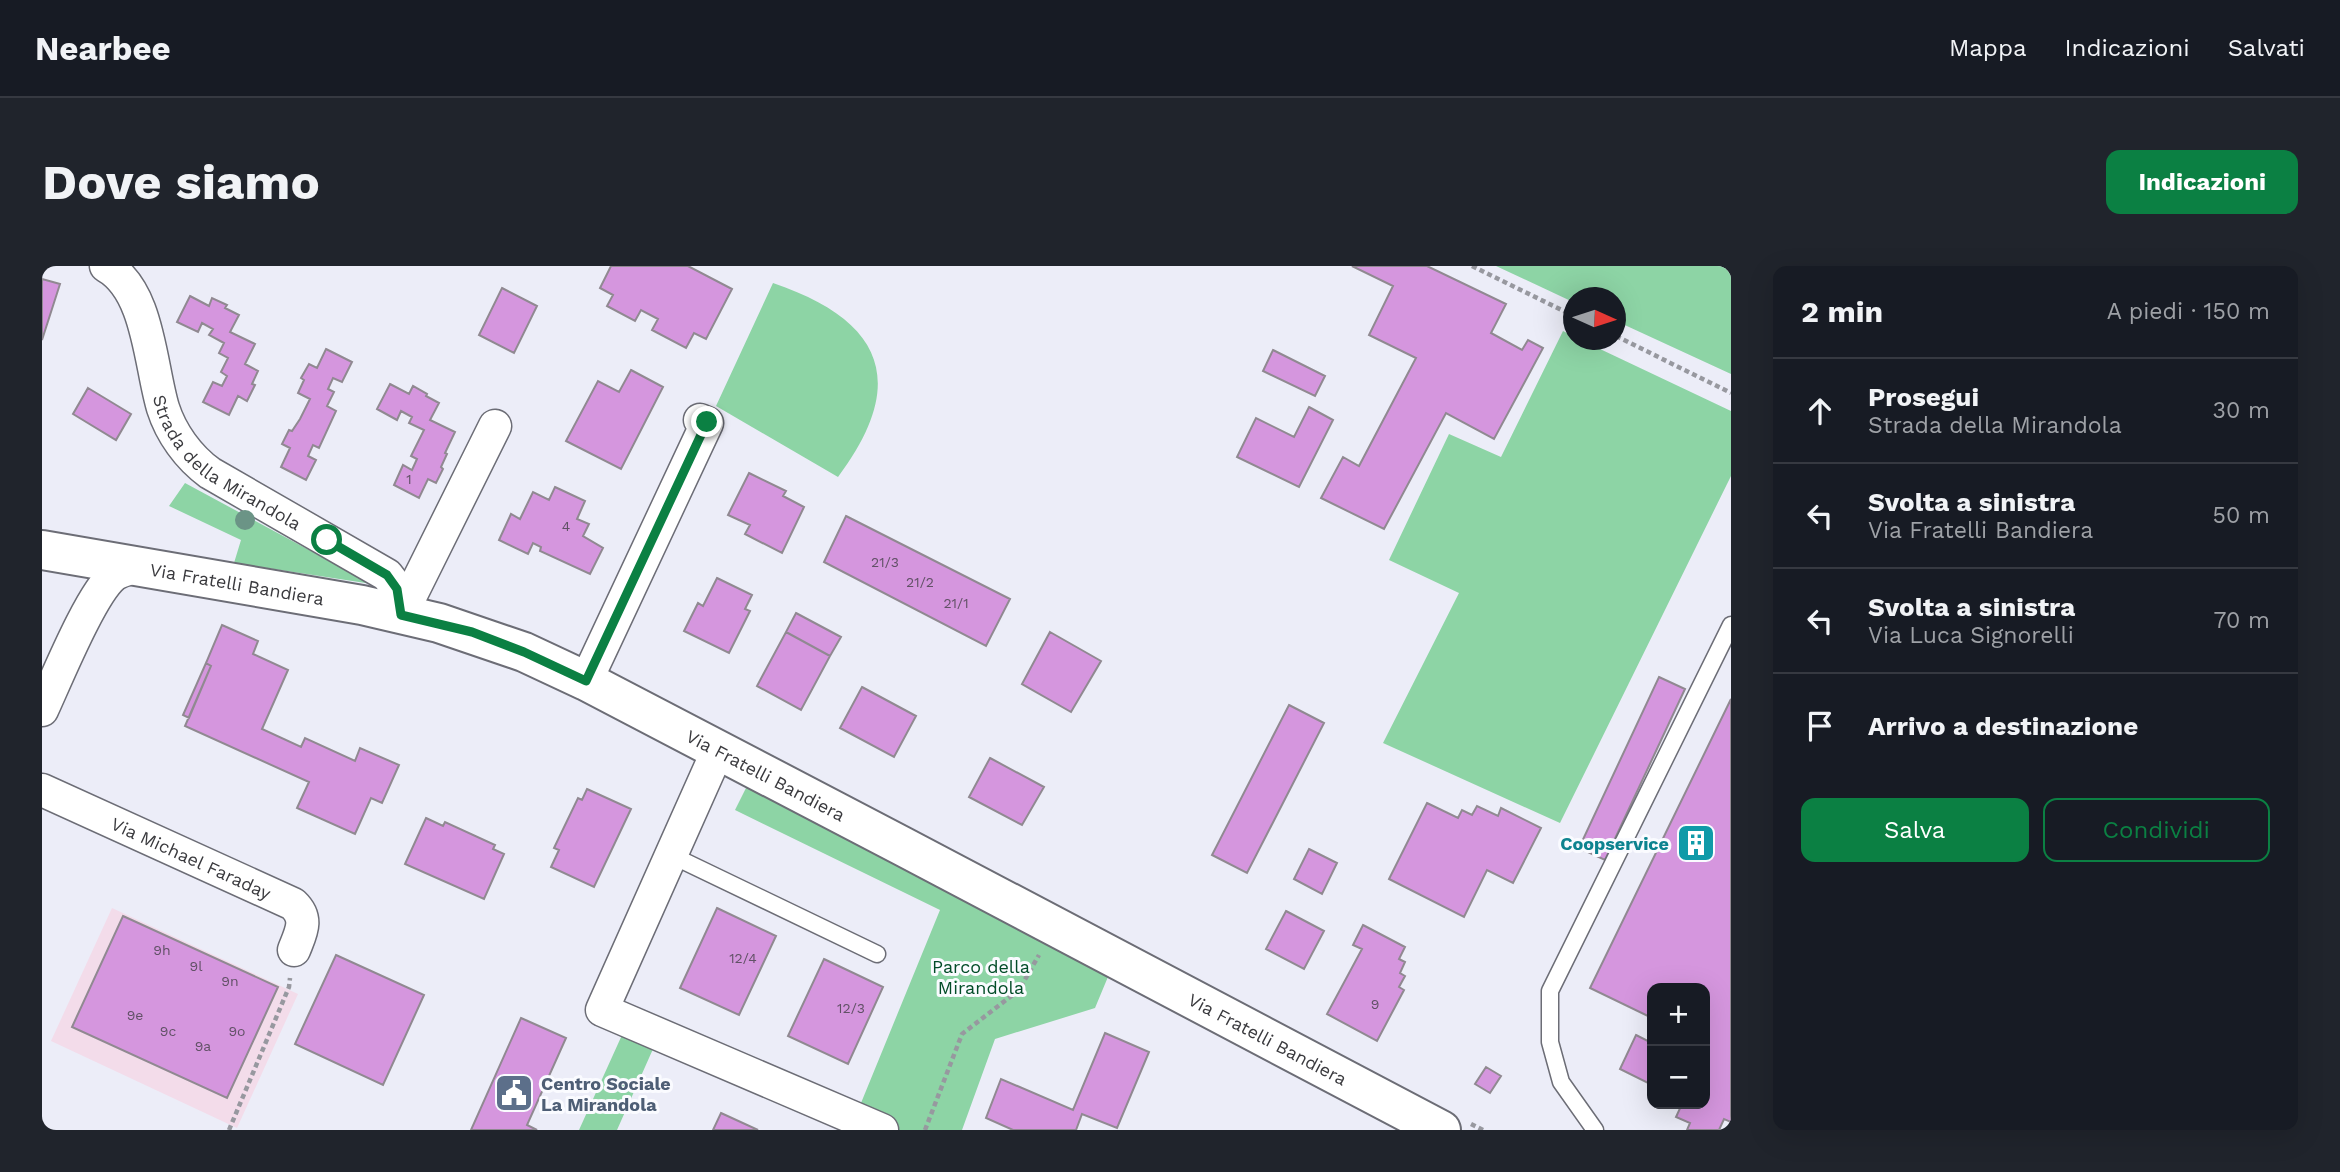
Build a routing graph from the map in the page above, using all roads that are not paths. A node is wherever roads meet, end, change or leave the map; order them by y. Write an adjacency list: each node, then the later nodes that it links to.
1 (106, 266): 6 (street, Strada della Mirandola)
2 (701, 420): 9 (street)
3 (495, 426): 6 (street)
4 (52, 552): 5 (street, Via Fratelli Bandiera); 7 (street)
5 (134, 566): 6 (street, Via Fratelli Bandiera); 7 (street)
6 (401, 615): 9 (street, Via Fratelli Bandiera)
7 (86, 616): 10 (street)
8 (1731, 625): 18 (lane)
9 (586, 681): 11 (street, Via Fratelli Bandiera)
10 (42, 710)
11 (718, 750): 13 (street); 17 (street, Via Fratelli Bandiera)
12 (42, 790): 14 (street, Via Michael Faraday)
13 (671, 855): 15 (lane); 16 (street)
14 (294, 950)
15 (877, 954)
16 (882, 1130)
17 (1441, 1130)
18 (1595, 1130)

